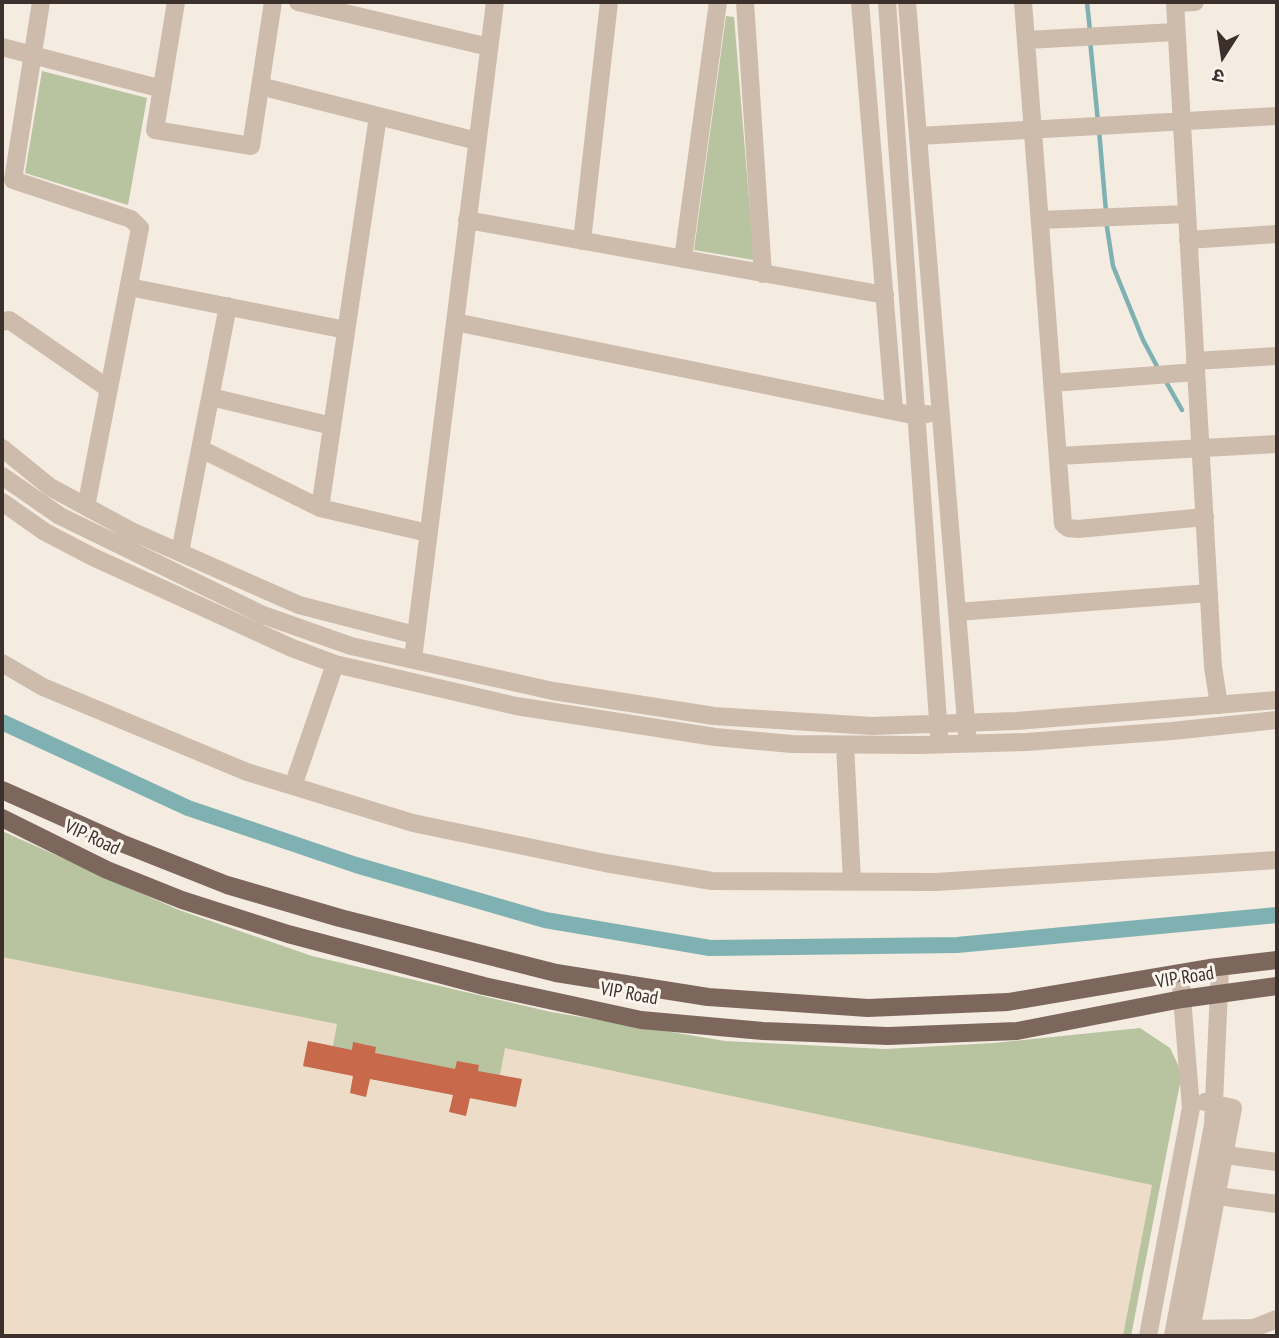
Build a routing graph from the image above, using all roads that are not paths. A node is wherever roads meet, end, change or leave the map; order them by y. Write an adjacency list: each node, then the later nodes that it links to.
1 (41, 2): 19 (street)
2 (176, 2): 21 (street)
3 (273, 2): 20 (street)
4 (298, 2): 18 (street)
5 (495, 2): 18 (street)
6 (609, 2): 33 (street)
7 (718, 2): 34 (street)
8 (744, 2): 35 (street)
9 (860, 2): 37 (street)
10 (887, 2): 49 (street)
11 (907, 2): 26 (street)
12 (1023, 2): 16 (street)
13 (1175, 2): 14 (street); 15 (street)
14 (1195, 2)
15 (1176, 32): 16 (street); 24 (street)
16 (1026, 40): 25 (street)
17 (2, 47): 19 (street)
18 (489, 47): 27 (street)
19 (32, 55): 21 (street); 36 (street)
20 (260, 86): 21 (street); 22 (street)
21 (162, 89)
22 (378, 116): 27 (street); 41 (street)
23 (1277, 116): 24 (street)
24 (1182, 121): 25 (street); 28 (street)
25 (1032, 130): 26 (street); 30 (street)
26 (918, 136): 48 (street)
27 (477, 141): 29 (street)
28 (1187, 214): 30 (street); 32 (street)
29 (467, 220): 33 (street); 40 (street)
30 (1040, 220): 44 (street)
31 (1277, 234): 32 (street)
32 (1188, 240): 43 (street)
33 (582, 241): 34 (street)
34 (683, 259): 35 (street)
35 (763, 274): 37 (street)
36 (129, 287): 38 (street); 45 (street)
37 (885, 295): 47 (street)
38 (228, 306): 41 (street); 46 (street)
39 (2, 322): 45 (street)
40 (454, 322): 47 (street); 61 (street)
41 (346, 330): 50 (street)
42 (1277, 356): 43 (street)
43 (1196, 366): 44 (street); 53 (street)
44 (1052, 383): 55 (street)
45 (109, 389): 58 (street)
46 (211, 397): 50 (street); 54 (street)
47 (894, 410): 49 (street)
48 (941, 412): 49 (street); 64 (street)
49 (917, 416): 73 (street)
50 (332, 426): 59 (street)
51 (1277, 444): 53 (street)
52 (2, 448): 58 (street)
53 (1201, 448): 55 (street); 60 (street)
54 (201, 449): 59 (street); 62 (street)
55 (1058, 456): 60 (street)
56 (2, 477): 66 (street)
57 (2, 502): 68 (street)
58 (86, 507): 62 (street)
59 (320, 508): 61 (street)
60 (1205, 517): 63 (street)
61 (428, 533): 65 (street)
62 (180, 552): 65 (street)
63 (1209, 593): 64 (street); 70 (street)
64 (957, 611): 72 (street)
65 (415, 635): 66 (street)
66 (413, 659): 73 (street)
67 (2, 663): 77 (street)
68 (335, 664): 75 (street); 77 (street)
69 (1277, 700): 70 (street)
70 (1219, 705): 72 (street)
71 (1277, 720): 74 (street)
72 (966, 723): 73 (street); 74 (street)
73 (938, 724): 76 (street)
74 (968, 744): 76 (street)
75 (845, 745): 76 (street); 81 (street)
76 (939, 745)
77 (293, 786): 81 (street)
78 (2, 790): 84 (main road, VIP Road)
79 (2, 818): 87 (main road, VIP Road)
80 (1277, 860): 81 (street)
81 (852, 881)
82 (1277, 960): 83 (main road, VIP Road)
83 (1220, 967): 84 (main road, VIP Road); 86 (street)
84 (1180, 973): 87 (street)
85 (1277, 986): 86 (main road, VIP Road)
86 (1220, 993): 87 (main road, VIP Road); 89 (street)
87 (1182, 999): 88 (street)
88 (1191, 1101): 89 (street); 97 (street)
89 (1214, 1104): 90 (street); 98 (street)
90 (1226, 1155): 91 (street); 92 (street)
91 (1277, 1162)
92 (1218, 1196): 93 (street); 96 (street)
93 (1277, 1204)
94 (1277, 1319): 95 (street)
95 (1256, 1332): 96 (street)
96 (1191, 1333)
97 (1148, 1336)
98 (1172, 1336)

